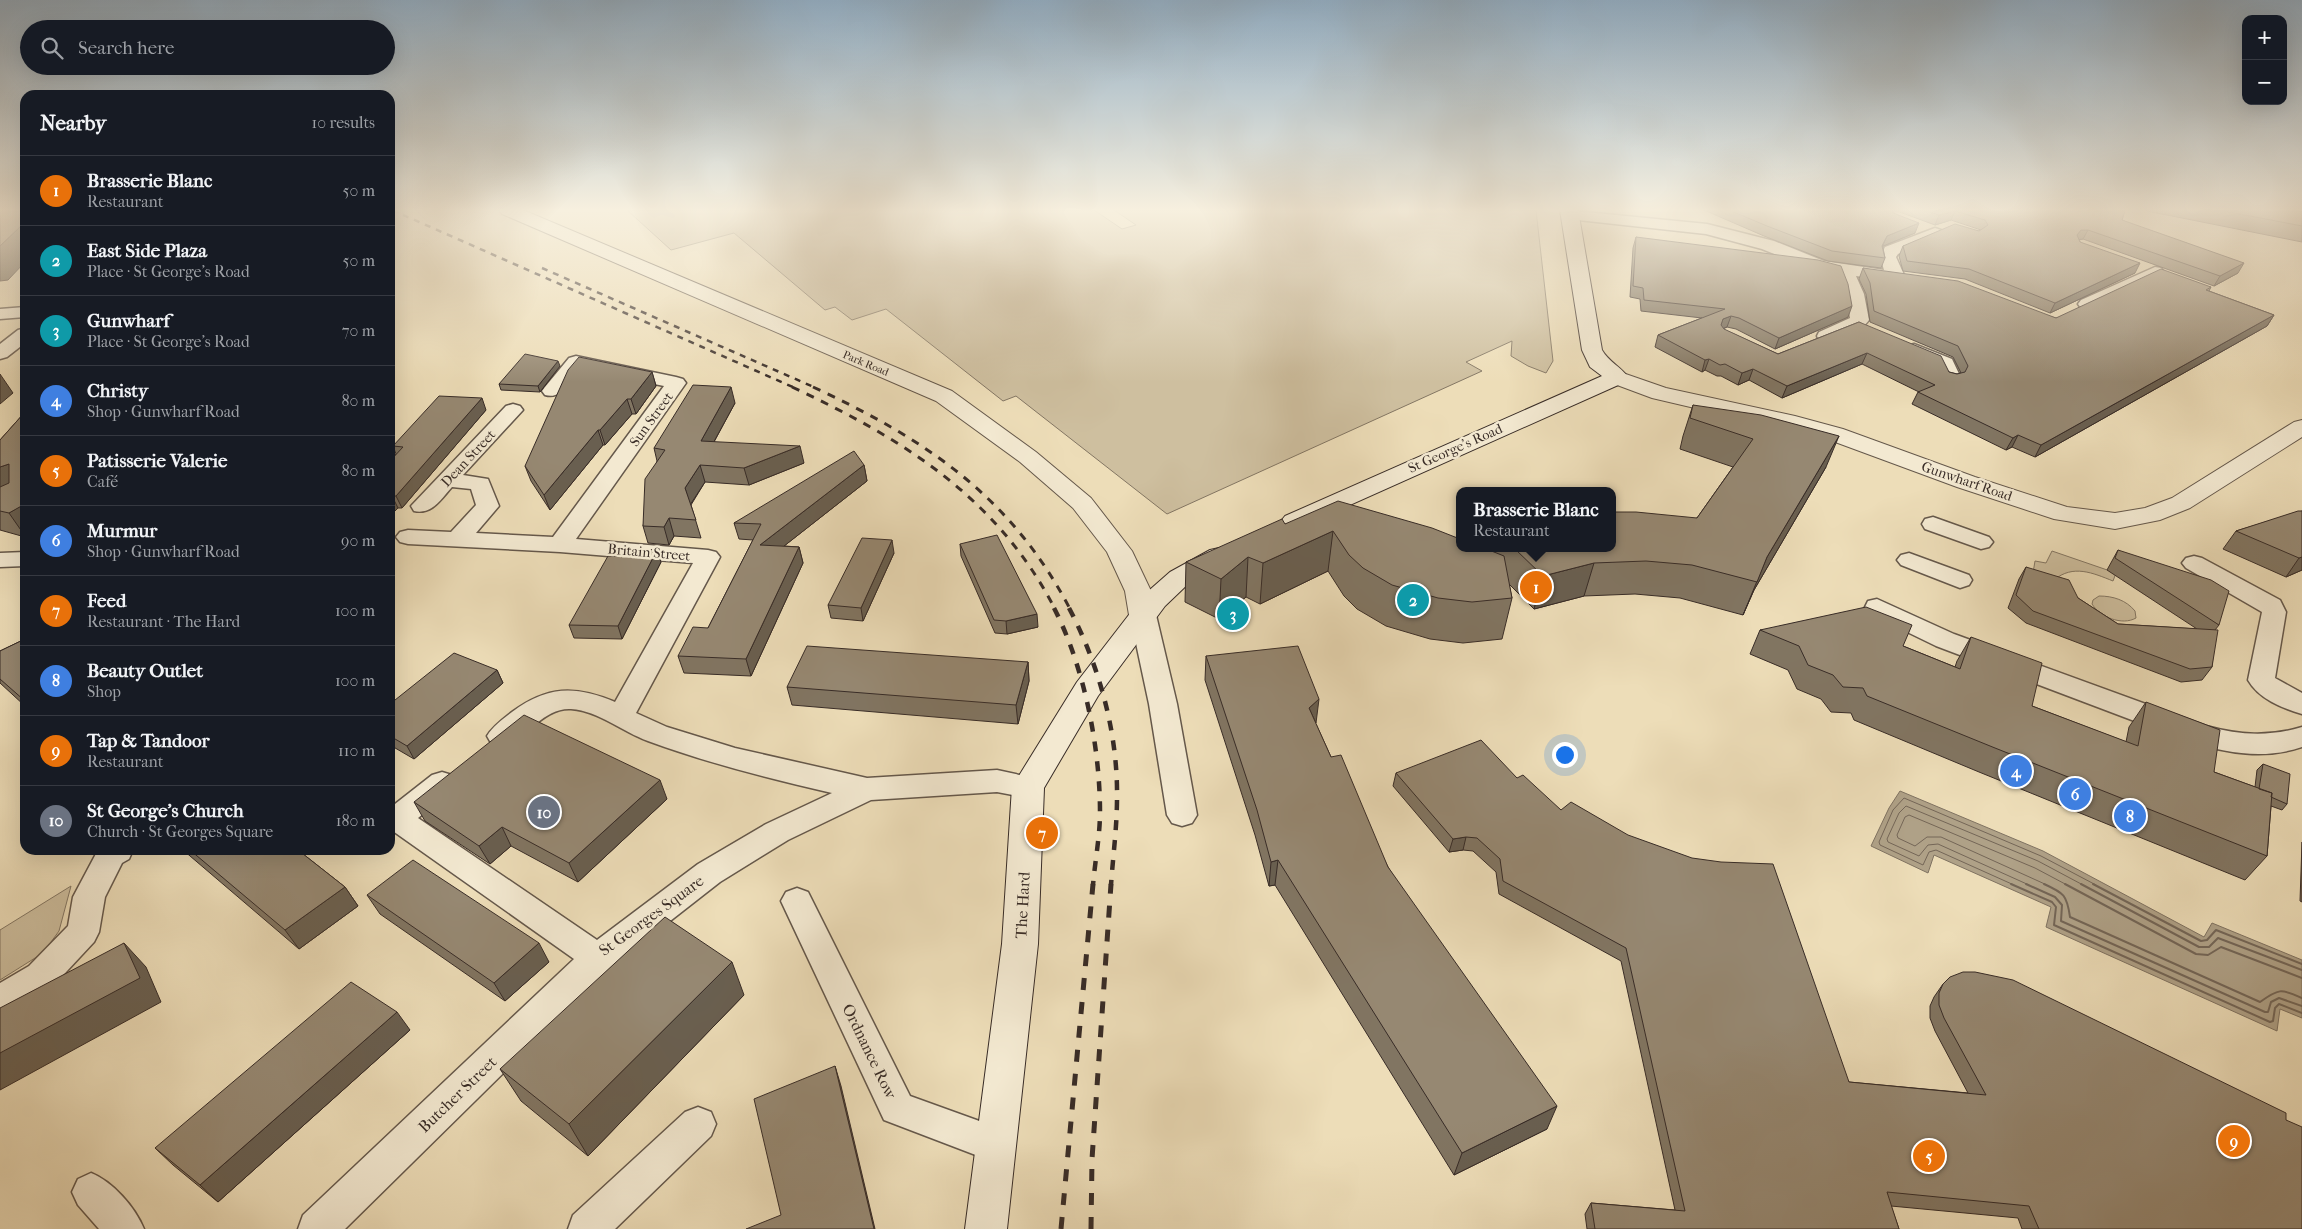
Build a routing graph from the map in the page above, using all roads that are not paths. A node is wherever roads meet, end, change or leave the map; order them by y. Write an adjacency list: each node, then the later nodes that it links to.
1 (642, 267): 36 (street, Park Road)
2 (1578, 267): 16 (street)
3 (1827, 267): 6 (street)
4 (1894, 267): 6 (street)
5 (2142, 267): 7 (street)
6 (1845, 271): 10 (street)
7 (2074, 311)
8 (20, 312): 9 (street)
9 (0, 314)
10 (1854, 324): 11 (street); 13 (street)
11 (1873, 332)
12 (20, 338): 15 (street)
13 (1810, 343)
14 (1900, 344): 17 (street)
15 (0, 353)
16 (1617, 377): 20 (street, Gunwharf Road); 24 (street, St George's Road)
17 (1951, 378)
18 (552, 391): 29 (street, Sun Street)
19 (513, 410): 21 (street, Dean Street)
20 (2302, 426)
21 (448, 480): 22 (street, Dean Street); 26 (street)
22 (422, 506)
23 (1933, 524): 27 (street)
24 (1277, 528)
25 (408, 537): 26 (street, Britain Street)
26 (458, 539): 29 (street, Britain Street)
27 (1981, 542)
28 (1242, 544): 36 (street)
29 (560, 545): 38 (street, Britain Street)
30 (20, 559): 31 (street)
31 (0, 560)
32 (1909, 560): 34 (street)
33 (2194, 563): 37 (street)
34 (1960, 580)
35 (1877, 607): 39 (street)
36 (1143, 615): 42 (street, The Hard); 45 (street)
37 (2302, 704)
38 (620, 717): 40 (street, St Georges Square); 43 (street, St Georges Square)
39 (2302, 736)
40 (482, 751)
41 (459, 769): 44 (street, St Georges Square)
42 (1028, 787): 43 (street, St Georges Square); 52 (street, The Hard)
43 (867, 790): 49 (street, St Georges Square)
44 (395, 815)
45 (1182, 815)
46 (395, 817): 49 (street, St Georges Square)
47 (111, 855): 50 (street)
48 (797, 901): 52 (street, Ordnance Row)
49 (598, 958): 55 (street, Butcher Street)
50 (0, 1002)
51 (698, 1124): 56 (street)
52 (994, 1144): 57 (street, The Hard)
53 (91, 1192): 54 (street)
54 (125, 1229)
55 (316, 1229)
56 (587, 1229)
57 (986, 1229)

